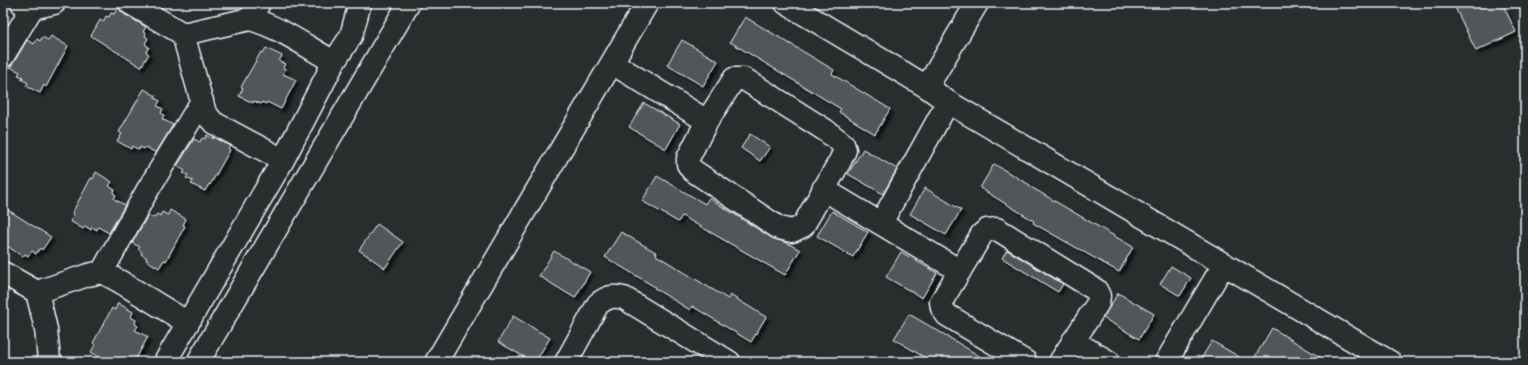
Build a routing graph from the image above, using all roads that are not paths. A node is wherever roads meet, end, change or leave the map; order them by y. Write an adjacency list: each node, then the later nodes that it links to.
1 (54, 3): 8 (street)
2 (130, 3): 10 (street)
3 (360, 3): 12 (street)
4 (409, 3): 30 (street)
5 (647, 3): 13 (street)
6 (786, 3): 14 (street)
7 (977, 3): 14 (street)
8 (27, 6): 11 (street)
9 (254, 11): 10 (street); 12 (street)
10 (183, 34): 15 (street)
11 (3, 56)
12 (334, 62): 18 (street)
13 (612, 63): 17 (street); 31 (street)
14 (927, 87): 16 (street)
15 (202, 101): 18 (street); 23 (street)
16 (948, 102): 20 (street); 21 (street)
17 (707, 121): 19 (street); 19 (street)
18 (283, 160): 26 (street)
19 (823, 189): 20 (street)
20 (881, 223): 22 (street)
21 (1224, 264): 37 (street); 38 (street)
22 (960, 271): 27 (street); 34 (street)
23 (102, 272): 25 (street); 26 (street)
24 (3, 273): 25 (street)
25 (37, 292): 28 (street)
26 (188, 323): 29 (street)
27 (1073, 341): 35 (street); 36 (street)
28 (50, 361)
29 (165, 362)
30 (198, 362)
31 (436, 362)
32 (566, 362): 33 (street)
33 (729, 362)
34 (1026, 362)
35 (1060, 362)
36 (1108, 362)
37 (1166, 362)
38 (1390, 362)

